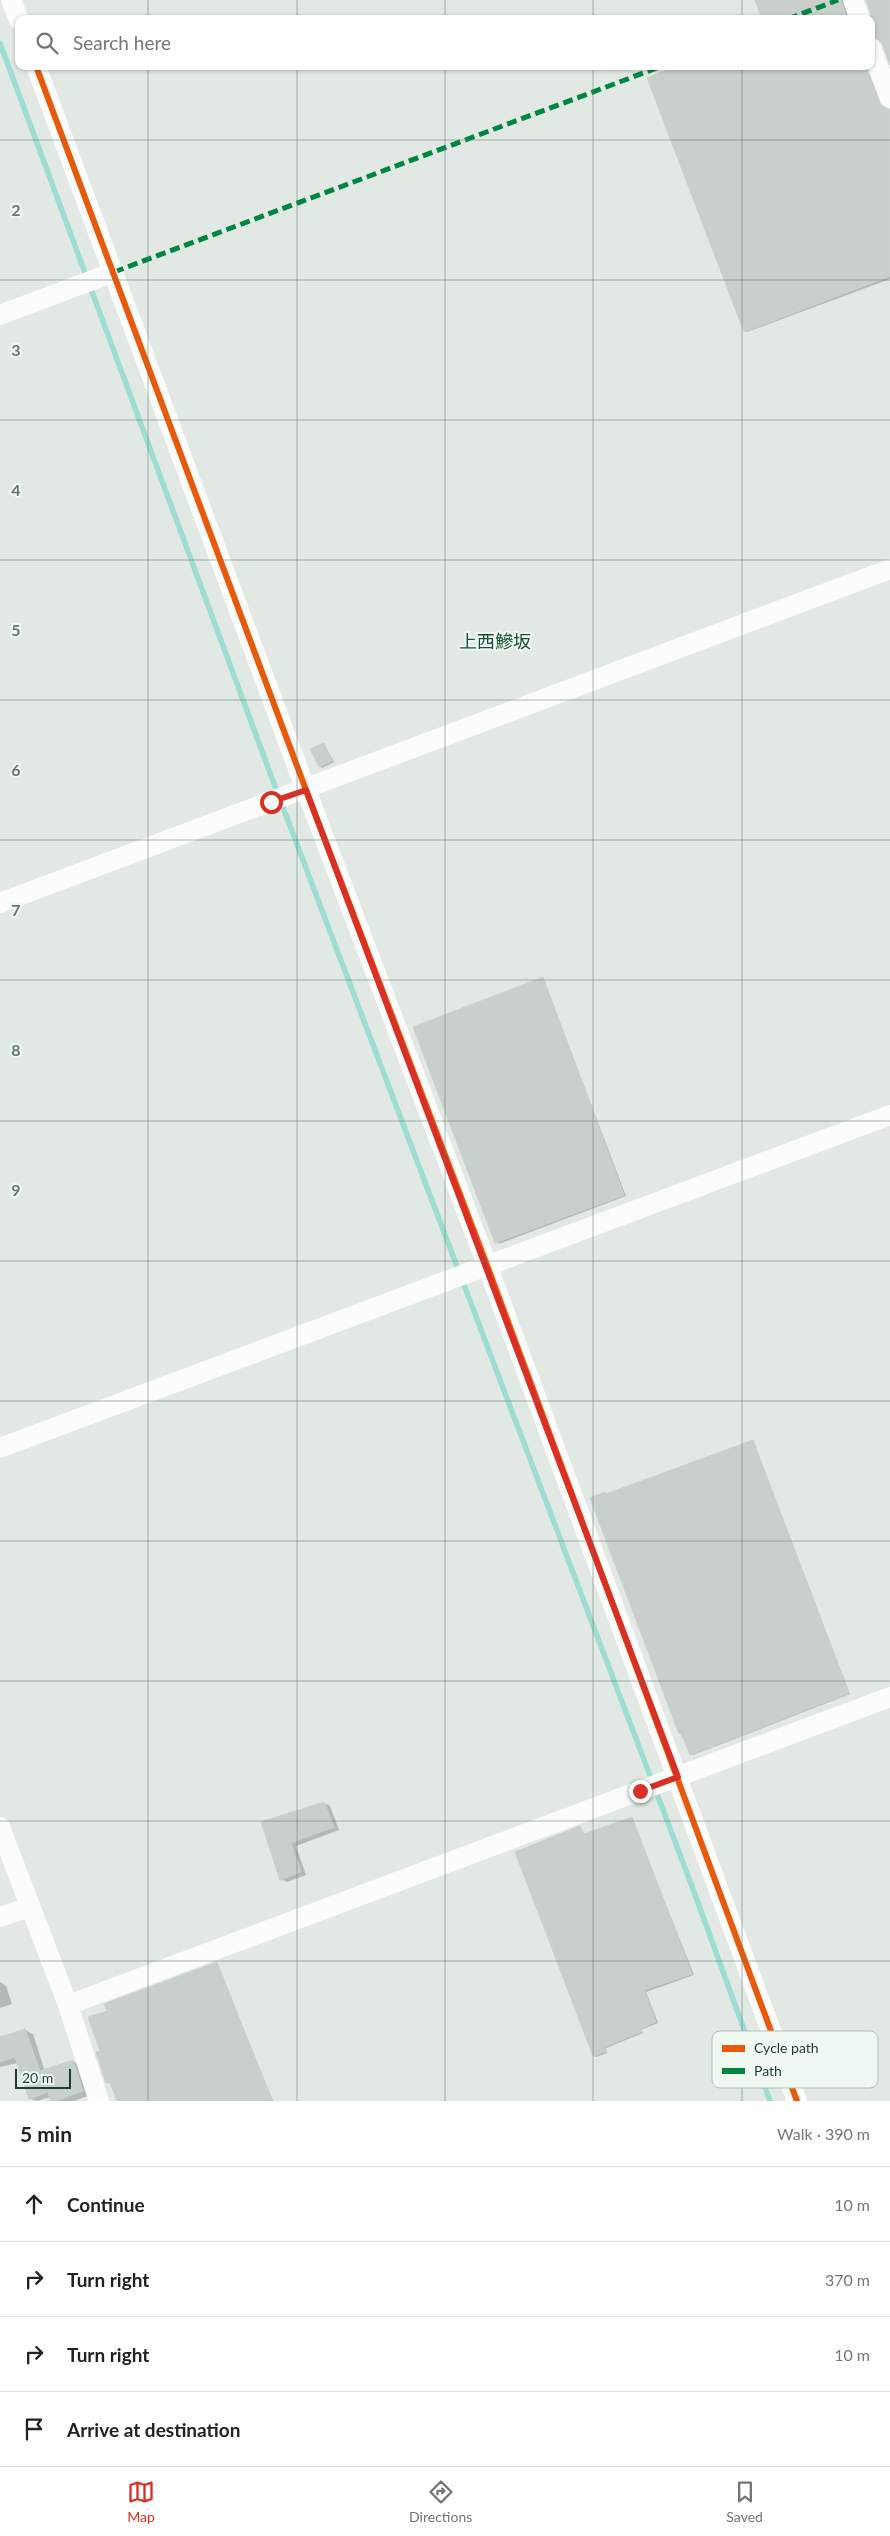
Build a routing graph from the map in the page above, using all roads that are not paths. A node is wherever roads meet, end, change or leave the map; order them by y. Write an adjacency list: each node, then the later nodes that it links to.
1 (11, 0): 3 (street)
2 (853, 0): 4 (street)
3 (17, 15)
4 (859, 15)
5 (875, 59): 7 (street)
6 (37, 70): 8 (street)
7 (890, 98)
8 (106, 275): 9 (street); 11 (street)
9 (0, 315)
10 (890, 569): 11 (street)
11 (299, 792): 12 (street); 14 (street)
12 (0, 903)
13 (890, 1115): 14 (street)
14 (480, 1268): 15 (street); 17 (street)
15 (0, 1448)
16 (890, 1697): 17 (street)
17 (670, 1780): 21 (street); 22 (street)
18 (0, 1827): 19 (street)
19 (30, 1907): 20 (street); 21 (street)
20 (0, 1917)
21 (68, 2005): 24 (street)
22 (769, 2031)
23 (792, 2088): 25 (street)
24 (98, 2101)
25 (797, 2101)

